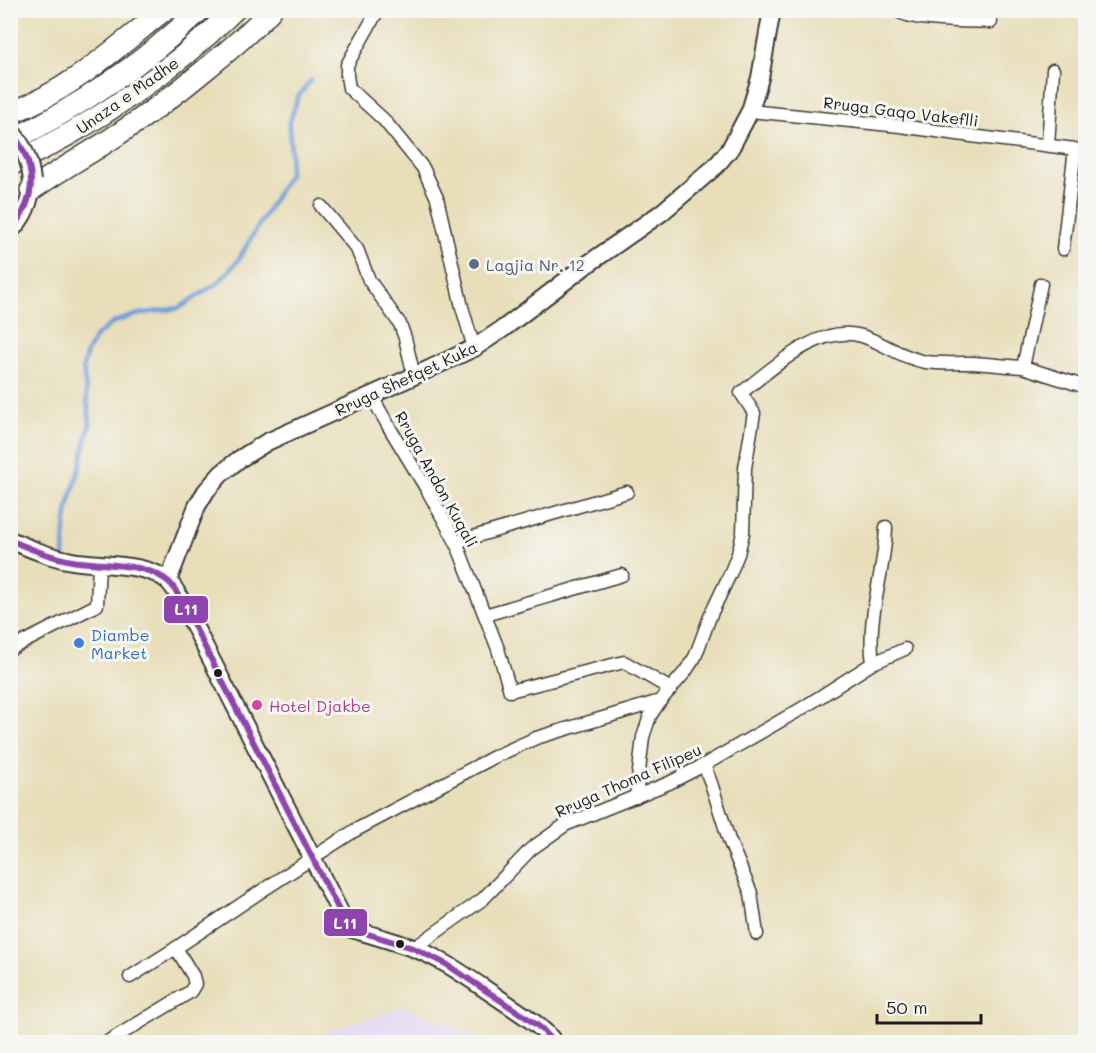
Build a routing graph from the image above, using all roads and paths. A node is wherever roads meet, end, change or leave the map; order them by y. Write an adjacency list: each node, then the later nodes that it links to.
1 (164, 10): 11 (highway)
2 (200, 10): 13 (highway)
3 (234, 10): 15 (highway, Unaza e Madhe)
4 (271, 10): 16 (highway)
5 (378, 10): 21 (street)
6 (772, 10): 10 (street, Rruga Shefqet Kuka)
7 (896, 10): 8 (street)
8 (992, 22)
9 (1053, 70): 14 (street)
10 (750, 111): 14 (street, Rruga Gaqo Vakeflli); 21 (street, Rruga Shefqet Kuka)
11 (10, 114)
12 (10, 130): 16 (street, bridge)
13 (10, 141)
14 (1048, 145): 19 (street, Rruga Gaqo Vakeflli)
15 (10, 165)
16 (32, 185): 18 (street)
17 (321, 206): 23 (street)
18 (10, 231)
19 (1063, 249)
20 (1041, 284): 22 (street)
21 (474, 348): 23 (street, Rruga Shefqet Kuka)
22 (1023, 368): 24 (street); 37 (street)
23 (414, 376): 25 (street, Rruga Shefqet Kuka)
24 (1086, 387)
25 (371, 395): 29 (street, Rruga Andon Kuqali); 32 (street, Rruga Shefqet Kuka)
26 (627, 492): 29 (street)
27 (886, 527): 36 (street)
28 (10, 540): 30 (street)
29 (456, 542): 33 (street, Rruga Andon Kuqali)
30 (99, 565): 32 (street); 34 (street)
31 (622, 575): 33 (street)
32 (168, 581): 41 (street)
33 (485, 615): 37 (street, Rruga Andon Kuqali)
34 (10, 649)
35 (905, 649): 36 (street, Rruga Thoma Filipeu)
36 (873, 663): 39 (street, Rruga Thoma Filipeu)
37 (671, 689): 38 (street)
38 (660, 701): 40 (street); 41 (street)
39 (704, 765): 40 (street, Rruga Thoma Filipeu); 42 (street)
40 (636, 798): 44 (street, Rruga Thoma Filipeu)
41 (312, 858): 43 (street); 44 (street)
42 (757, 934)
43 (176, 948): 45 (street); 46 (street)
44 (414, 948): 47 (street)
45 (130, 977)
46 (110, 1042)
47 (554, 1042)

